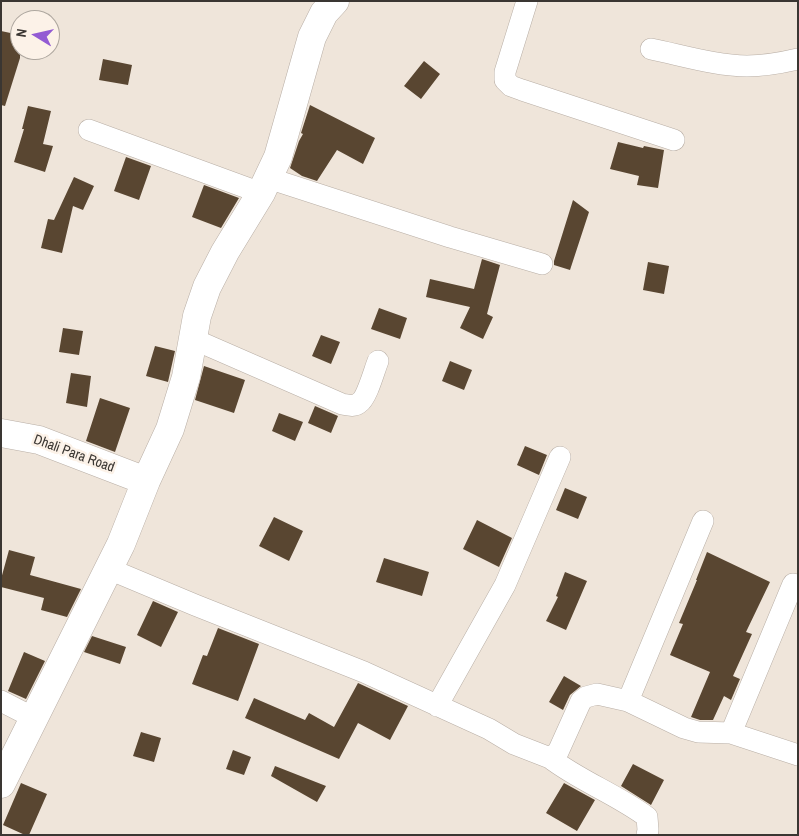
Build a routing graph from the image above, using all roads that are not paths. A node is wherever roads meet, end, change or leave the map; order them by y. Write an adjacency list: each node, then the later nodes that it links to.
1 (335, 1): 7 (street)
2 (527, 1): 6 (street)
3 (651, 49): 4 (street)
4 (798, 59)
5 (89, 130): 7 (street)
6 (674, 140)
7 (264, 186): 8 (street); 9 (street)
8 (542, 264)
9 (192, 339): 10 (street); 13 (street)
10 (378, 361)
11 (1, 433): 13 (street, Dhali Para Road)
12 (560, 457): 19 (street)
13 (146, 481): 15 (street)
14 (703, 521): 18 (street)
15 (109, 569): 19 (street); 20 (street)
16 (793, 584): 21 (street)
17 (1, 701): 20 (street)
18 (628, 701): 21 (street); 23 (street)
19 (437, 706): 23 (street)
20 (34, 718): 24 (street)
21 (731, 733): 22 (street)
22 (798, 755)
23 (550, 758): 25 (street)
24 (1, 784)
25 (647, 835)

